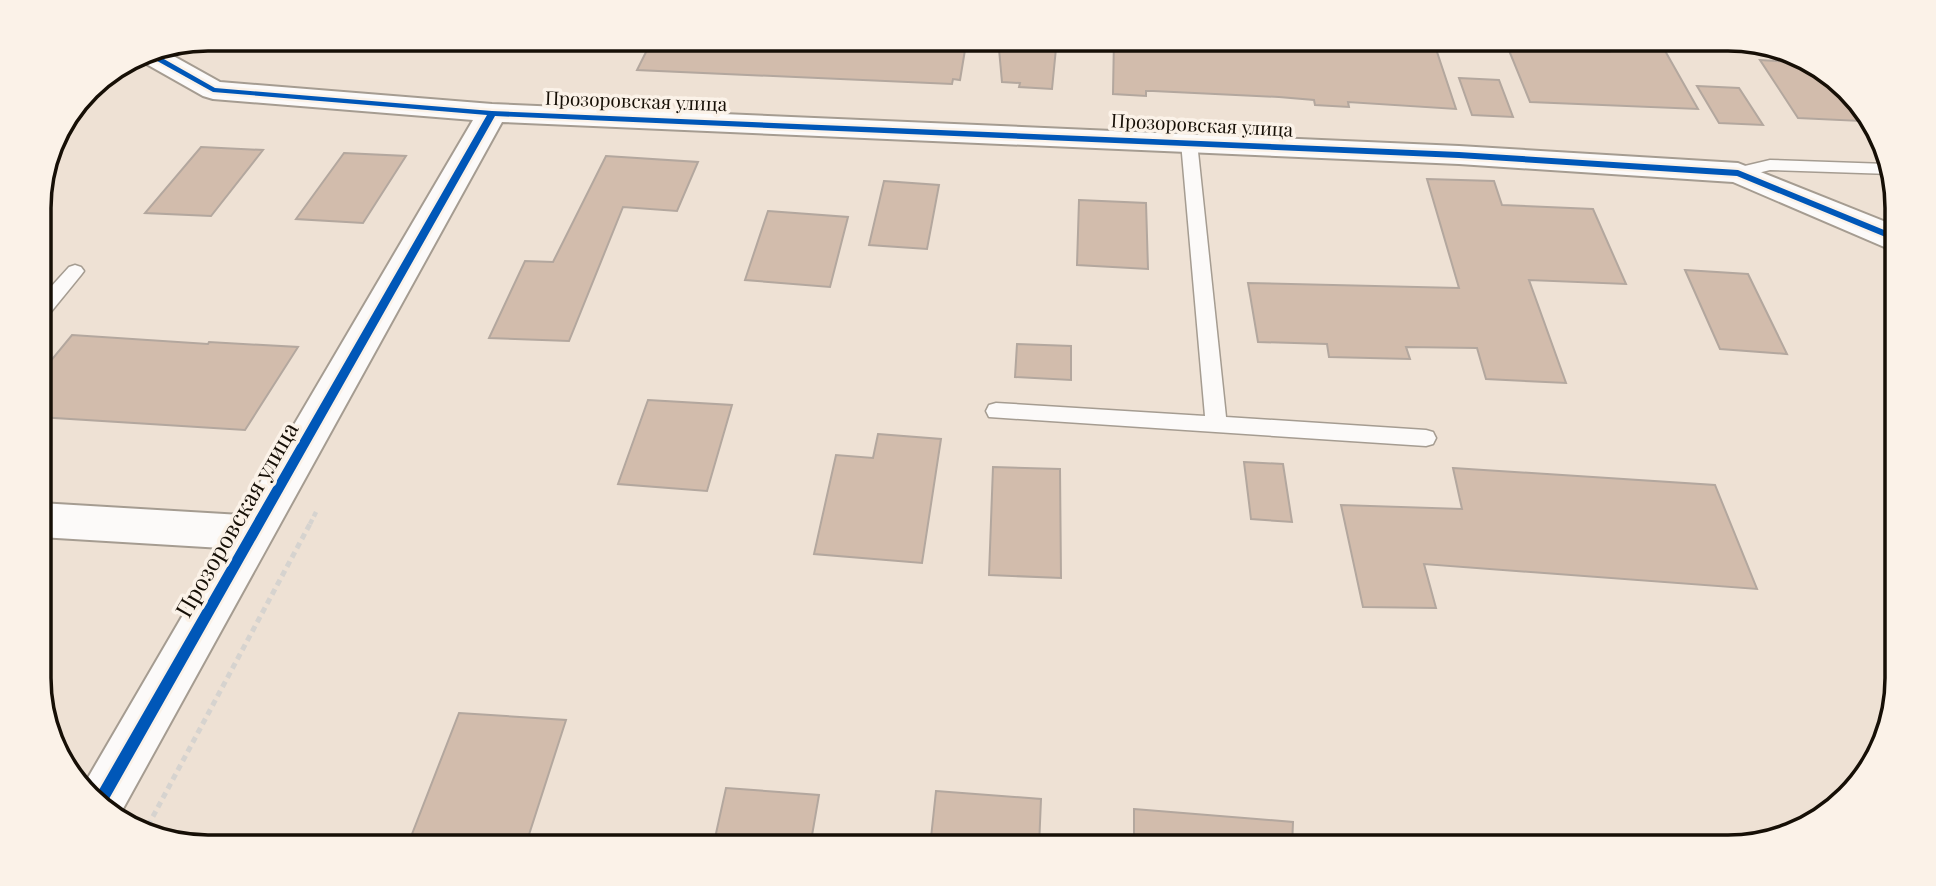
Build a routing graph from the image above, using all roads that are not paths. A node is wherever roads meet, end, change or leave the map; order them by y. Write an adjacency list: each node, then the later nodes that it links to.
1 (158, 59): 2 (street, Прозоровская улица)
2 (492, 113): 3 (street, Прозоровская улица); 13 (street, Прозоровская улица)
3 (1189, 142): 5 (street, Прозоровская улица); 10 (lane)
4 (1880, 169): 5 (lane)
5 (1738, 173): 6 (street, Прозоровская улица)
6 (1885, 236)
7 (75, 271): 8 (lane)
8 (51, 299)
9 (996, 411): 10 (lane)
10 (1216, 425): 11 (lane)
11 (1426, 438)
12 (51, 521): 13 (street)
13 (254, 533): 14 (street, Прозоровская улица)
14 (104, 795)

